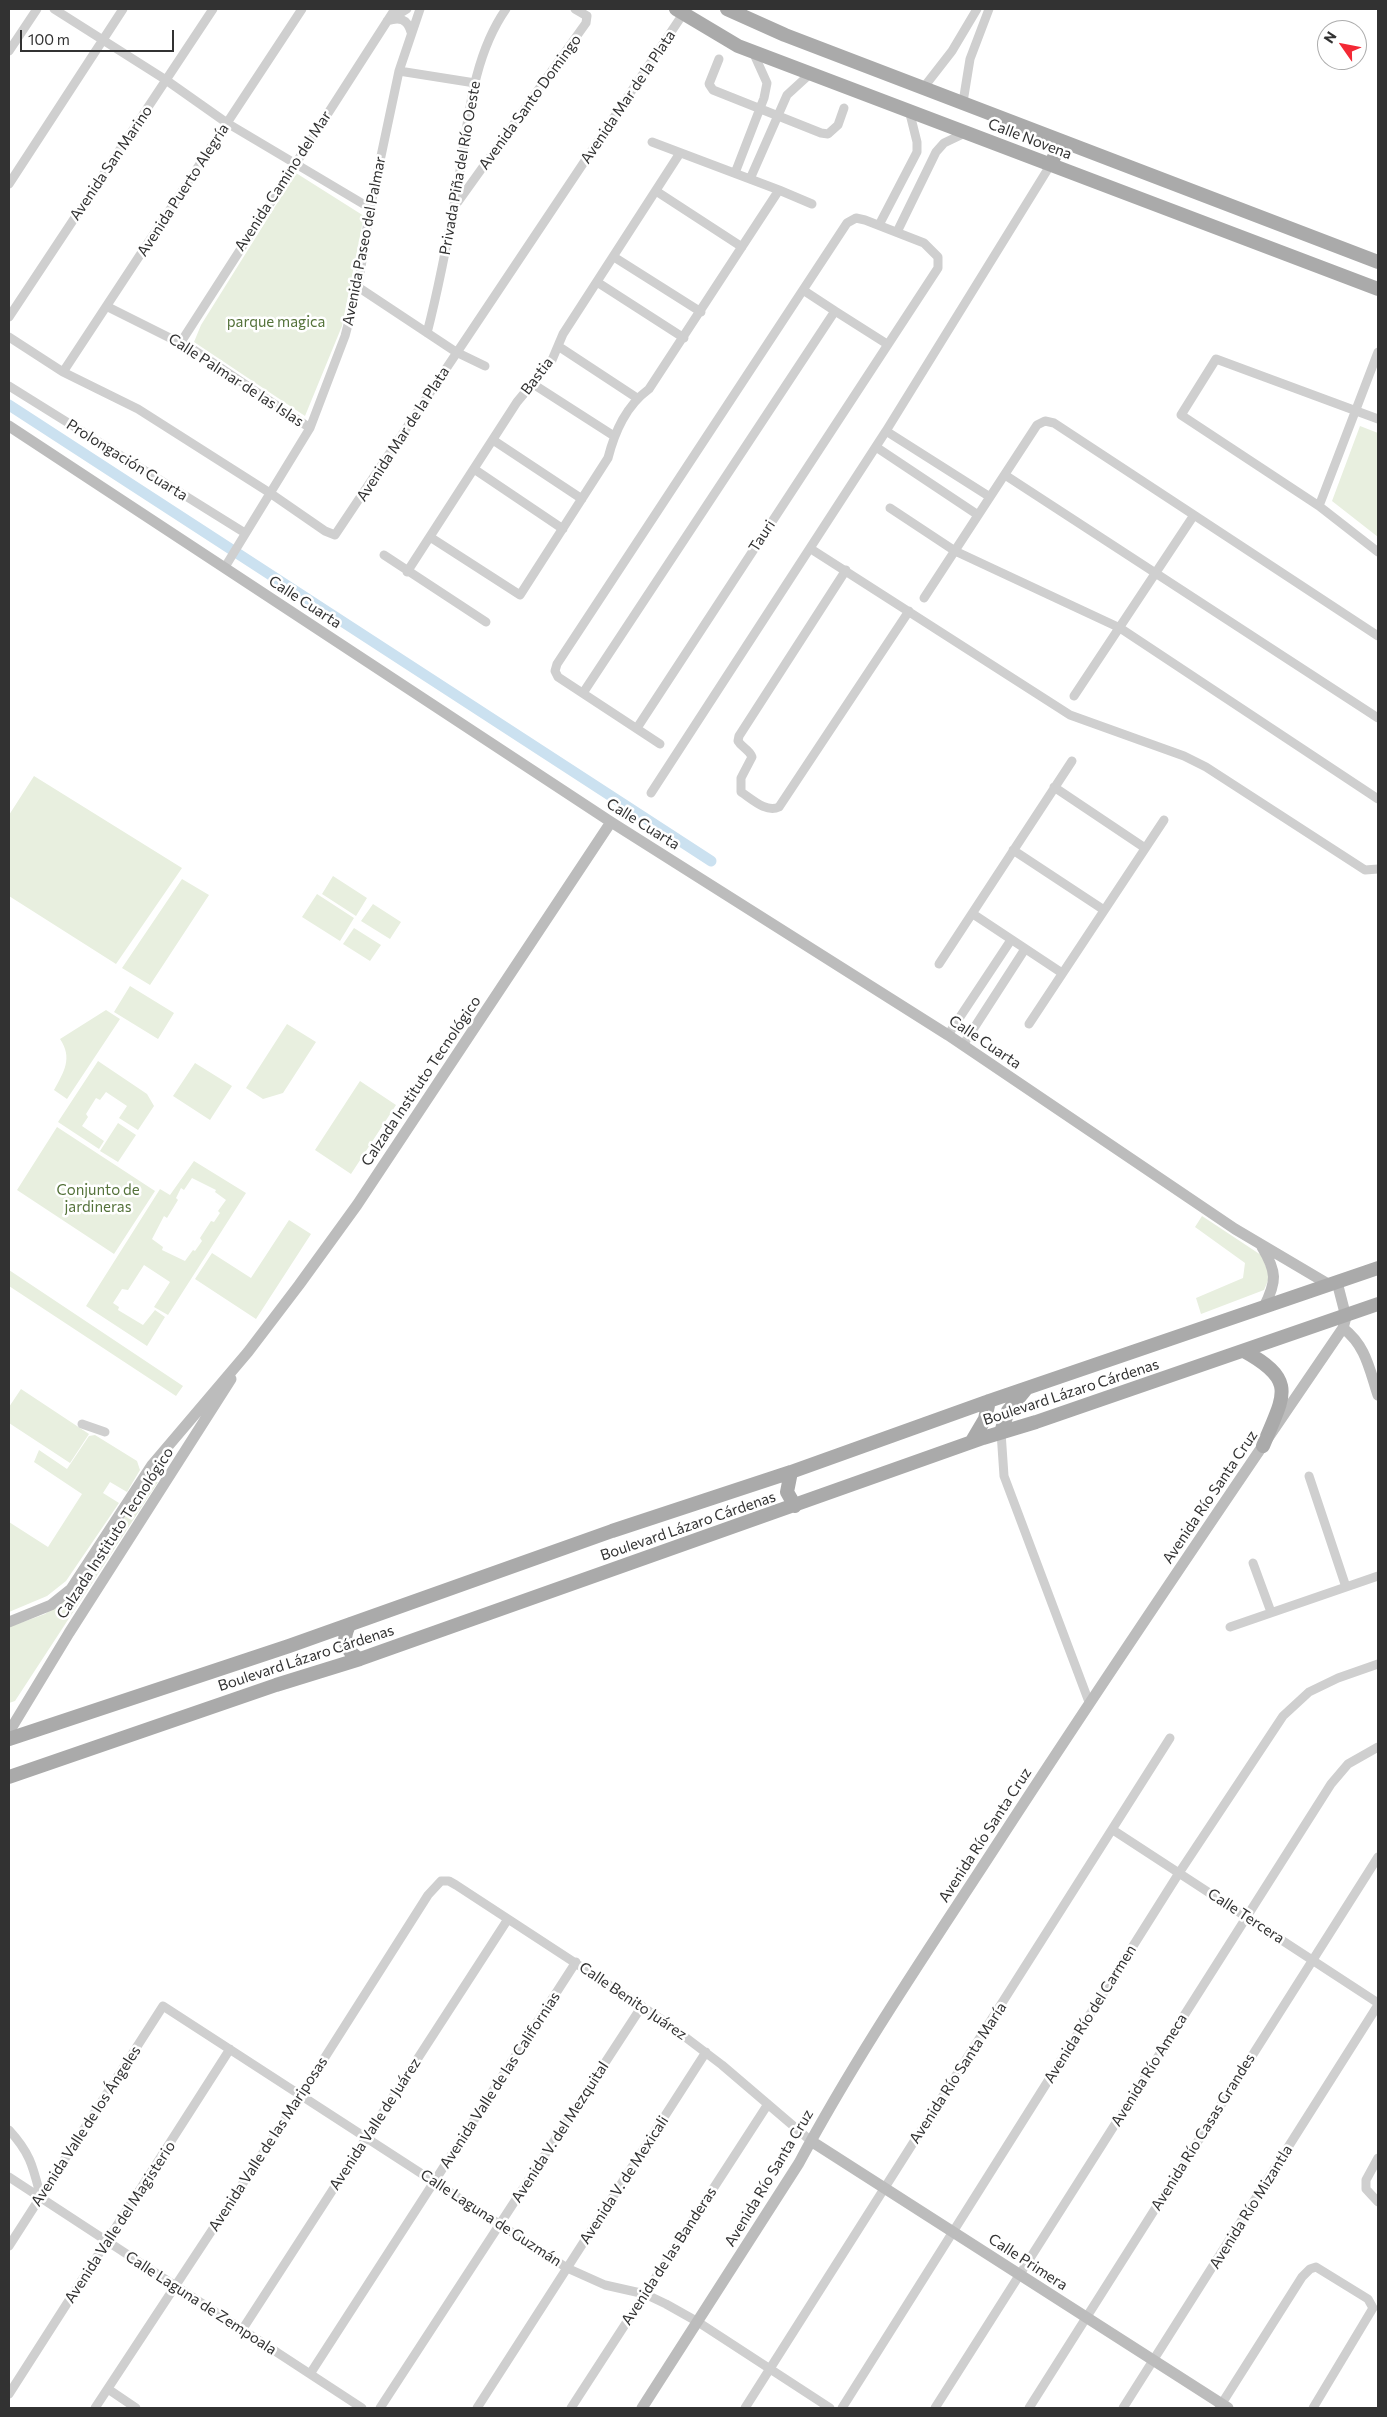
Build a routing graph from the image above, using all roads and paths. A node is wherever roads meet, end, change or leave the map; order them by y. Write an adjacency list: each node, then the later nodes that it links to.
1 (37, 9): 20 (street)
2 (54, 9): 19 (street)
3 (123, 9): 19 (street)
4 (213, 9): 25 (street, Avenida San Marino)
5 (302, 9): 33 (street, Avenida Puerto Alegría)
6 (395, 9): 15 (street, Avenida Camino del Mar)
7 (408, 9): 15 (street, Avenida Camino del Mar)
8 (420, 9): 16 (street, Avenida Paseo del Palmar)
9 (506, 9): 26 (street, Privada Piña del Río Oeste)
10 (575, 9): 49 (street, Avenida Santo Domingo)
11 (728, 9): 27 (main road, Calle Novena)
12 (977, 9): 17 (street)
13 (989, 9): 18 (street)
14 (680, 11): 21 (main road, Calle Novena); 69 (street, Avenida Mar de la Plata)
15 (387, 21): 16 (street); 38 (street, Avenida Camino del Mar)
16 (411, 32): 23 (street, Avenida Paseo del Palmar)
17 (963, 34): 18 (street); 27 (street)
18 (976, 39): 28 (street)
19 (102, 41): 25 (street); 44 (street)
20 (9, 50)
21 (753, 51): 24 (main road, Calle Novena); 30 (street)
22 (719, 59): 30 (street)
23 (399, 71): 26 (street); 48 (street, Avenida Paseo del Palmar)
24 (811, 73): 31 (main road, Calle Novena); 32 (street)
25 (166, 80): 33 (street); 62 (street, Avenida San Marino)
26 (475, 84): 49 (street, Privada Piña del Río Oeste)
27 (924, 87): 28 (main road, Calle Novena)
28 (963, 102): 35 (main road, Calle Novena)
29 (844, 108): 32 (street)
30 (760, 109): 32 (street); 41 (street)
31 (909, 110): 34 (main road, Calle Novena); 40 (street)
32 (777, 116): 43 (street)
33 (227, 123): 38 (street); 59 (street, Avenida Puerto Alegría)
34 (967, 132): 39 (main road, Calle Novena); 42 (street)
35 (1061, 141): 39 (main road); 54 (main road, Calle Novena)
36 (652, 142): 37 (street)
37 (680, 153): 41 (street); 46 (street, Bastia)
38 (294, 164): 48 (street); 66 (street, Avenida Camino del Mar)
39 (1051, 164): 57 (main road, Calle Novena); 80 (street)
40 (909, 168): 42 (street); 50 (street)
41 (735, 173): 43 (street)
42 (925, 175): 51 (street)
43 (750, 179): 45 (street)
44 (9, 184)
45 (779, 190): 47 (street); 52 (street)
46 (656, 191): 52 (street); 53 (street, Bastia)
47 (812, 204)
48 (370, 208): 56 (street, Avenida Paseo del Palmar)
49 (454, 208): 63 (street, Privada Piña del Río Oeste)
50 (879, 225): 51 (street); 58 (street)
51 (896, 232): 67 (street, Tauri)
52 (742, 247): 61 (street)
53 (614, 257): 55 (street, Bastia); 61 (street)
54 (1378, 262)
55 (597, 282): 65 (street); 68 (street, Bastia)
56 (358, 287): 63 (street); 79 (street, Avenida Paseo del Palmar)
57 (1378, 289)
58 (803, 290): 60 (street); 109 (street)
59 (108, 307): 66 (street, Calle Palmar de las Islas); 72 (street, Avenida Puerto Alegría)
60 (835, 311): 67 (street); 109 (street)
61 (700, 312): 65 (street)
62 (9, 317)
63 (427, 333): 69 (street)
64 (9, 337): 72 (street, Avenida Mar de la Plata)
65 (684, 338): 75 (street)
66 (181, 342): 79 (street, Calle Palmar de las Islas)
67 (886, 344): 112 (street, Tauri)
68 (558, 346): 73 (street, Bastia); 75 (street)
69 (456, 352): 71 (street); 86 (street, Avenida Mar de la Plata)
70 (1378, 352): 76 (street)
71 (485, 366)
72 (63, 372): 86 (street, Avenida Mar de la Plata)
73 (533, 384): 81 (street); 82 (street, Bastia)
74 (9, 386): 94 (street, Prolongación Cuarta)
75 (637, 398): 81 (street)
76 (1357, 410): 77 (street); 89 (street); 89 (street)
77 (1378, 419)
78 (9, 426): 100 (street, Calle Cuarta)
79 (310, 428): 86 (street, Avenida Paseo del Palmar)
80 (886, 431): 83 (street); 87 (street)
81 (614, 436): 88 (street)
82 (493, 440): 84 (street, Bastia); 88 (street)
83 (876, 447): 91 (street); 96 (street)
84 (474, 469): 93 (street); 95 (street, Bastia)
85 (1005, 475): 87 (street); 92 (street); 103 (street)
86 (270, 493): 94 (street, Avenida Paseo del Palmar)
87 (990, 497): 91 (street)
88 (582, 499): 93 (street)
89 (1319, 506): 98 (street)
90 (890, 508): 97 (street)
91 (978, 515): 97 (street)
92 (1194, 515): 103 (street); 108 (street)
93 (563, 529): 95 (street)
94 (243, 536): 100 (street, Avenida Paseo del Palmar)
95 (430, 537): 102 (street, Bastia)
96 (811, 549): 101 (street); 116 (street)
97 (955, 551): 104 (street); 107 (street)
98 (1378, 552)
99 (384, 555): 102 (street)
100 (227, 563): 119 (street, Calle Cuarta)
101 (846, 570): 105 (street); 105 (street)
102 (407, 572): 106 (street)
103 (1156, 573): 107 (street); 111 (street)
104 (924, 598)
105 (909, 611): 122 (street)
106 (486, 622)
107 (1120, 628): 110 (street); 117 (street)
108 (1378, 636)
109 (583, 693): 112 (street)
110 (1074, 696)
111 (1378, 718)
112 (637, 728): 113 (street)
113 (660, 744)
114 (1072, 760): 115 (street)
115 (1054, 788): 120 (street); 121 (street)
116 (651, 793)
117 (1378, 799)
118 (1164, 820): 120 (street)
119 (611, 822): 130 (street, Calle Cuarta); 139 (street, Calzada Instituto Tecnológico)
120 (1145, 848): 123 (street)
121 (1014, 850): 123 (street); 124 (street)
122 (1378, 869)
123 (1104, 910): 128 (street)
124 (972, 914): 125 (street); 127 (street)
125 (1011, 940): 126 (street); 130 (street)
126 (1025, 949): 128 (street); 131 (street)
127 (939, 964)
128 (1062, 973): 129 (street)
129 (1029, 1024)
130 (948, 1035): 131 (street, Calle Cuarta)
131 (963, 1045): 132 (street, Calle Cuarta)
132 (1262, 1246): 134 (street, Calle Cuarta); 136 (street)
133 (1378, 1268): 134 (main road, Boulevard Lázaro Cárdenas)
134 (1333, 1283): 136 (main road, Boulevard Lázaro Cárdenas); 137 (street)
135 (1378, 1304): 137 (main road, Boulevard Lázaro Cárdenas)
136 (1264, 1307): 140 (main road, Boulevard Lázaro Cárdenas)
137 (1345, 1322): 138 (main road, Boulevard Lázaro Cárdenas); 141 (street); 147 (street, Avenida Río Santa Cruz)
138 (1244, 1351): 145 (main road, Boulevard Lázaro Cárdenas); 147 (main road)
139 (248, 1352): 149 (street, Calzada Instituto Tecnológico); 151 (street, Calzada Instituto Tecnológico)
140 (1027, 1389): 142 (main road, Boulevard Lázaro Cárdenas); 145 (main road)
141 (1378, 1395)
142 (989, 1401): 146 (main road); 148 (main road, Boulevard Lázaro Cárdenas)
143 (82, 1424): 144 (street)
144 (105, 1432)
145 (1001, 1432): 146 (main road, Boulevard Lázaro Cárdenas); 163 (street)
146 (972, 1442): 152 (main road, Boulevard Lázaro Cárdenas)
147 (1263, 1446): 163 (street, Avenida Río Santa Cruz)
148 (792, 1472): 152 (main road); 158 (main road, Boulevard Lázaro Cárdenas)
149 (146, 1473): 151 (street); 157 (street, Calzada Instituto Tecnológico)
150 (1309, 1476): 155 (street)
151 (164, 1485): 162 (street, Calzada Instituto Tecnológico)
152 (796, 1506): 160 (main road, Boulevard Lázaro Cárdenas)
153 (1253, 1563): 156 (street)
154 (1378, 1576): 155 (street)
155 (1346, 1586): 156 (street)
156 (1271, 1612): 159 (street)
157 (9, 1622)
158 (350, 1624): 160 (main road); 167 (main road, Boulevard Lázaro Cárdenas)
159 (1230, 1627)
160 (360, 1659): 169 (main road, Boulevard Lázaro Cárdenas)
161 (1378, 1664): 172 (street, Avenida Río del Carmen)
162 (27, 1701): 164 (street); 165 (street, Calzada Instituto Tecnológico)
163 (1089, 1702): 187 (street, Avenida Río Santa Cruz)
164 (9, 1710)
165 (9, 1732)
166 (1170, 1738): 170 (street, Avenida Río Santa María)
167 (9, 1739)
168 (1378, 1747): 174 (street, Avenida Río Ameca)
169 (9, 1777)
170 (1113, 1830): 172 (street, Calle Tercera); 191 (street, Avenida Río Santa María)
171 (1378, 1858): 176 (street, Avenida Río Casas Grandes)
172 (1179, 1873): 174 (street, Calle Tercera); 195 (street, Avenida Río del Carmen)
173 (441, 1880): 175 (street, Calle Benito Juárez); 183 (street, Avenida Valle de las Mariposas)
174 (1246, 1916): 176 (street, Calle Tercera); 199 (street, Avenida Río Ameca)
175 (508, 1919): 177 (street, Calle Benito Juárez); 186 (street, Avenida Valle de Juárez)
176 (1312, 1960): 178 (street, Calle Tercera); 202 (street, Avenida Río Casas Grandes)
177 (576, 1962): 180 (street, Calle Benito Juárez); 190 (street, Avenida Valle de las Californias)
178 (1378, 2004): 205 (street, Avenida Río Mizantla)
179 (163, 2006): 181 (street, Calle Laguna de Guzmán); 192 (street, Avenida Valle de los Ángeles)
180 (642, 2006): 182 (street, Calle Benito Juárez); 194 (street, Avenida V. del Mezquital)
181 (230, 2049): 183 (street, Calle Laguna de Guzmán); 196 (street, Avenida Valle del Magisterio)
182 (706, 2052): 184 (street, Calle Benito Juárez); 198 (street, Avenida V. de Mexicali)
183 (300, 2095): 186 (street, Calle Laguna de Guzmán); 200 (street, Avenida Valle de las Mariposas)
184 (768, 2104): 187 (street, Calle Benito Juárez); 201 (street, Avenida de las Banderas)
185 (9, 2130): 192 (street)
186 (367, 2137): 190 (street, Calle Laguna de Guzmán); 204 (street, Avenida Valle de Juárez)
187 (811, 2141): 191 (street, Calle Primera); 203 (street, Avenida Río Santa Cruz)
188 (1378, 2158): 193 (street)
189 (9, 2177): 192 (street, Calle Laguna de Zempoala)
190 (434, 2182): 194 (street, Calle Laguna de Guzmán); 207 (street, Avenida Valle de las Californias)
191 (884, 2188): 195 (street, Calle Primera); 206 (street, Avenida Río Santa María)
192 (41, 2198): 196 (street, Calle Laguna de Zempoala); 197 (street, Avenida Valle de los Ángeles)
193 (1378, 2202)
194 (500, 2224): 198 (street, Calle Laguna de Guzmán); 214 (street, Avenida V. del Mezquital)
195 (952, 2232): 199 (street, Calle Primera); 220 (street, Avenida Río del Carmen)
196 (108, 2242): 200 (street, Calle Laguna de Zempoala); 209 (street, Avenida Valle del Magisterio)
197 (9, 2246)
198 (567, 2268): 201 (street, Calle Laguna de Guzmán); 215 (street, Avenida V. de Mexicali)
199 (1019, 2275): 202 (street, Calle Primera); 221 (street, Avenida Río Ameca)
200 (176, 2286): 204 (street, Calle Laguna de Zempoala); 208 (street, Avenida Valle de las Mariposas)
201 (645, 2294): 203 (street, Calle Laguna de Guzmán); 216 (street, Avenida de las Banderas)
202 (1087, 2318): 205 (street, Calle Primera); 222 (street, Avenida Río Casas Grandes)
203 (698, 2322): 206 (street, Calle Laguna de Guzmán); 217 (street, Avenida Río Santa Cruz)
204 (242, 2330): 207 (street, Calle Laguna de Zempoala)
205 (1154, 2361): 210 (street, Calle Primera); 223 (street, Avenida Río Mizantla)
206 (770, 2369): 218 (street, Avenida Río Santa María); 219 (street, Calle Laguna de Guzmán)
207 (310, 2374): 213 (street, Calle Laguna de Zempoala)
208 (108, 2389): 211 (street, Avenida Valle de las Mariposas); 212 (street)
209 (9, 2394)
210 (1223, 2407): 224 (street)
211 (95, 2408)
212 (136, 2408)
213 (362, 2408)
214 (380, 2408)
215 (477, 2408)
216 (571, 2408)
217 (642, 2408)
218 (746, 2408)
219 (830, 2408)
220 (842, 2408)
221 (935, 2408)
222 (1029, 2408)
223 (1123, 2408)
224 (1313, 2408)

